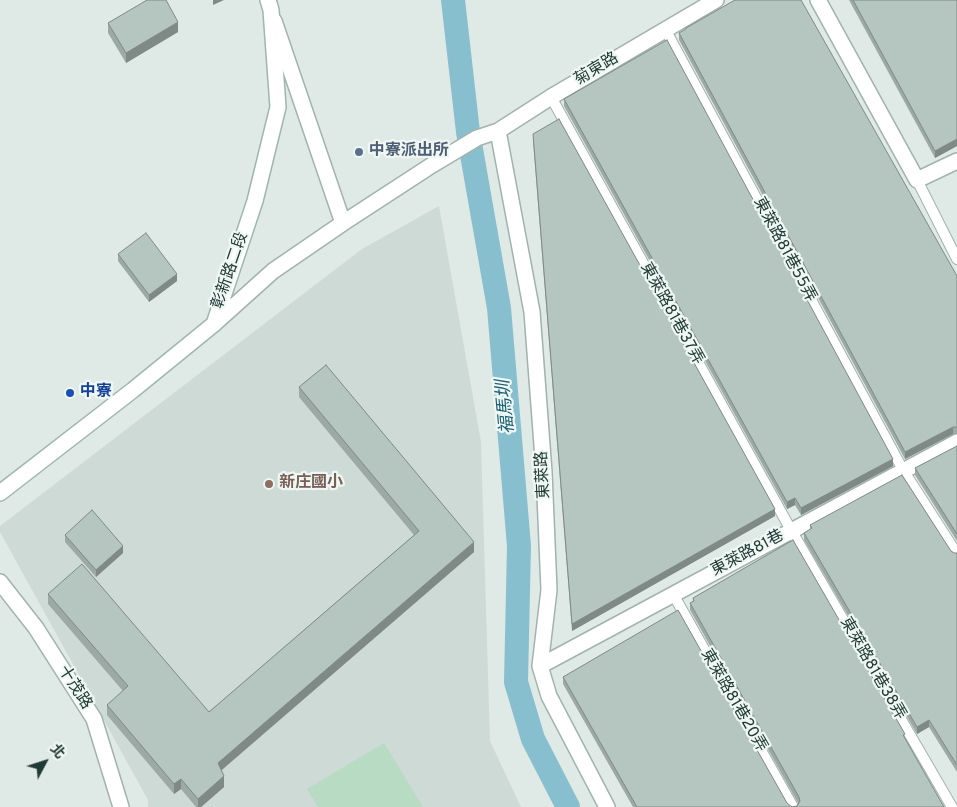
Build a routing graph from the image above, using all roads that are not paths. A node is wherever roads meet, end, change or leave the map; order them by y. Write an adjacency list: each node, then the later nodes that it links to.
1 (716, 0): 4 (street, 菊東路)
2 (818, 0): 8 (street)
3 (269, 5): 9 (street); 11 (street, 彰新路二段)
4 (665, 29): 5 (street, 菊東路); 13 (lane, 東萊路81巷55弄)
5 (551, 97): 6 (street, 菊東路); 15 (lane, 東萊路81巷37弄)
6 (498, 131): 9 (street, 菊東路); 19 (street, 東萊路)
7 (957, 162): 8 (street)
8 (917, 180): 10 (lane)
9 (342, 223): 11 (street)
10 (957, 259)
11 (214, 324): 14 (street, 彰新路二段)
12 (957, 442): 13 (street, 東萊路81巷)
13 (903, 470): 15 (street, 東萊路81巷); 16 (lane, 東萊路81巷55弄)
14 (0, 493)
15 (791, 530): 18 (street, 東萊路81巷); 23 (lane, 東萊路81巷38弄)
16 (957, 554)
17 (0, 582): 20 (street, 十茂路)
18 (673, 594): 19 (street, 東萊路81巷); 22 (lane, 東萊路81巷20弄)
19 (540, 666): 21 (street, 東萊路)
20 (121, 807)
21 (607, 807)
22 (793, 807)
23 (952, 807)

